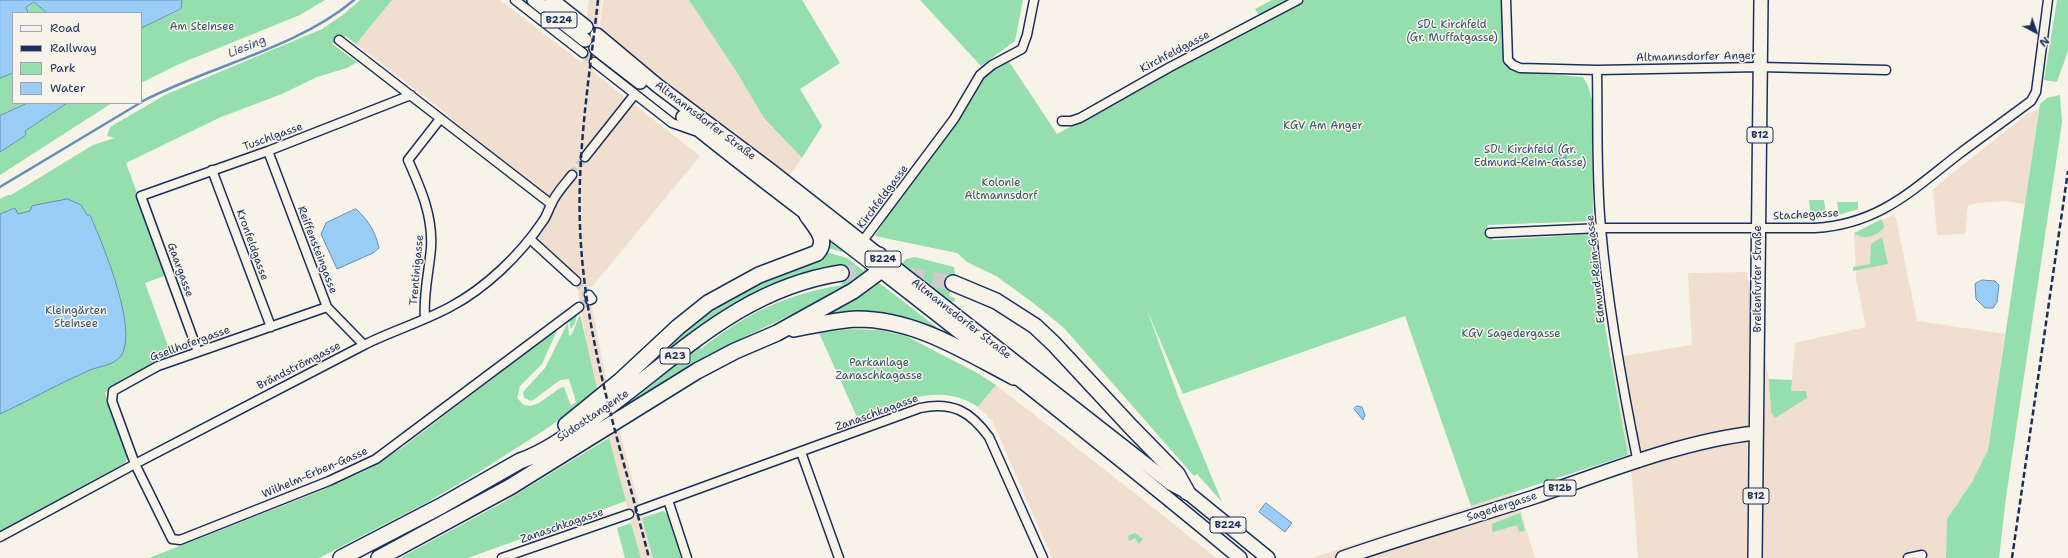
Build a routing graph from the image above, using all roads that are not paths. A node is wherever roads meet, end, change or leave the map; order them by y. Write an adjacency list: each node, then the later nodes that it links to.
1 (515, 0): 11 (street)
2 (534, 0): 9 (main road, Altmannsdorfer Straße / B224)
3 (552, 0): 9 (main road, Altmannsdorfer Straße / B224)
4 (1034, 0): 32 (street, Kirchfeldgasse)
5 (1298, 0): 19 (street, Kirchfeldgasse)
6 (1506, 0): 14 (street, Altmannsdorfer Anger)
7 (1760, 0): 13 (main road, Breitenfurter Straße / B12)
8 (2048, 0): 29 (street, Stachegasse)
9 (591, 37): 20 (main road, Altmannsdorfer Straße / B224); 32 (main road, Altmannsdorfer Straße / B224)
10 (339, 40): 17 (street)
11 (583, 53)
12 (594, 62): 16 (street, Altmannsdorfer Straße)
13 (1760, 66): 14 (street, Altmannsdorfer Anger); 15 (street, Altmannsdorfer Anger); 29 (main road, Breitenfurter Straße / B12)
14 (1597, 70): 28 (street, Edmund-Reim-Gasse)
15 (1886, 70)
16 (634, 94): 20 (street, Altmannsdorfer Straße); 22 (street)
17 (411, 96): 18 (street); 21 (street, Tuschlgasse)
18 (440, 119): 26 (street); 39 (street, Trentinigasse)
19 (1062, 121)
20 (703, 133): 27 (main road, Altmannsdorfer Straße / B224)
21 (268, 151): 23 (street, Tuschlgasse); 37 (street, Reiffensteingasse)
22 (584, 157)
23 (212, 170): 25 (street, Tuschlgasse); 40 (street, Kronfeldgasse)
24 (572, 175): 26 (street, Brändströmgasse)
25 (141, 196): 43 (street, Gaargasse)
26 (551, 204): 31 (street, Brändströmgasse)
27 (807, 215): 33 (main road, Altmannsdorfer Straße / B224); 47 (highway)
28 (1601, 228): 29 (street, Stachegasse); 30 (street, Stachegasse); 48 (street, Edmund-Reim-Gasse)
29 (1759, 229): 45 (main road, Breitenfurter Straße / B12)
30 (1490, 233)
31 (530, 239): 35 (street); 39 (street, Brändströmgasse)
32 (862, 242): 33 (main road, Altmannsdorfer Straße / B224)
33 (879, 262): 41 (highway, Südosttangente / A23); 44 (main road, Altmannsdorfer Straße / B224); 50 (main road, Altmannsdorfer Straße / B224)
34 (840, 273): 47 (highway, Südosttangente / A23)
35 (576, 281)
36 (952, 283): 50 (highway)
37 (327, 307): 40 (street, Gsellhofergasse); 42 (street, Reiffensteingasse)
38 (579, 307): 49 (street, Wilhelm-Erben-Gasse)
39 (425, 318): 42 (street, Brändströmgasse)
40 (271, 327): 43 (street, Gsellhofergasse)
41 (777, 333): 44 (highway); 57 (highway, Südosttangente / A23)
42 (364, 345): 49 (street, Brändströmgasse)
43 (198, 352): 49 (street, Gsellhofergasse)
44 (1014, 377): 62 (main road, Altmannsdorfer Straße / B224)
45 (1755, 433): 48 (main road, Sagedergasse / B12b); 65 (main road, Breitenfurter Straße / B12)
46 (801, 452): 51 (street, Zanaschkagasse); 60 (street); 61 (street, Zanaschkagasse)
47 (520, 461): 56 (highway, Südosttangente / A23)
48 (1638, 462): 64 (main road, Sagedergasse / B12b)
49 (135, 464): 54 (street, Brändströmgasse)
50 (1187, 492): 63 (main road, Altmannsdorfer Straße / B224)
51 (668, 500): 52 (street, Zanaschkagasse); 59 (street)
52 (640, 510)
53 (629, 514): 58 (street, Zanaschkagasse)
54 (0, 537)
55 (1922, 555): 66 (street)
56 (341, 558)
57 (379, 558)
58 (502, 558)
59 (688, 558)
60 (839, 558)
61 (1043, 558)
62 (1240, 558)
63 (1268, 558)
64 (1343, 558)
65 (1755, 558)
66 (1908, 558)

